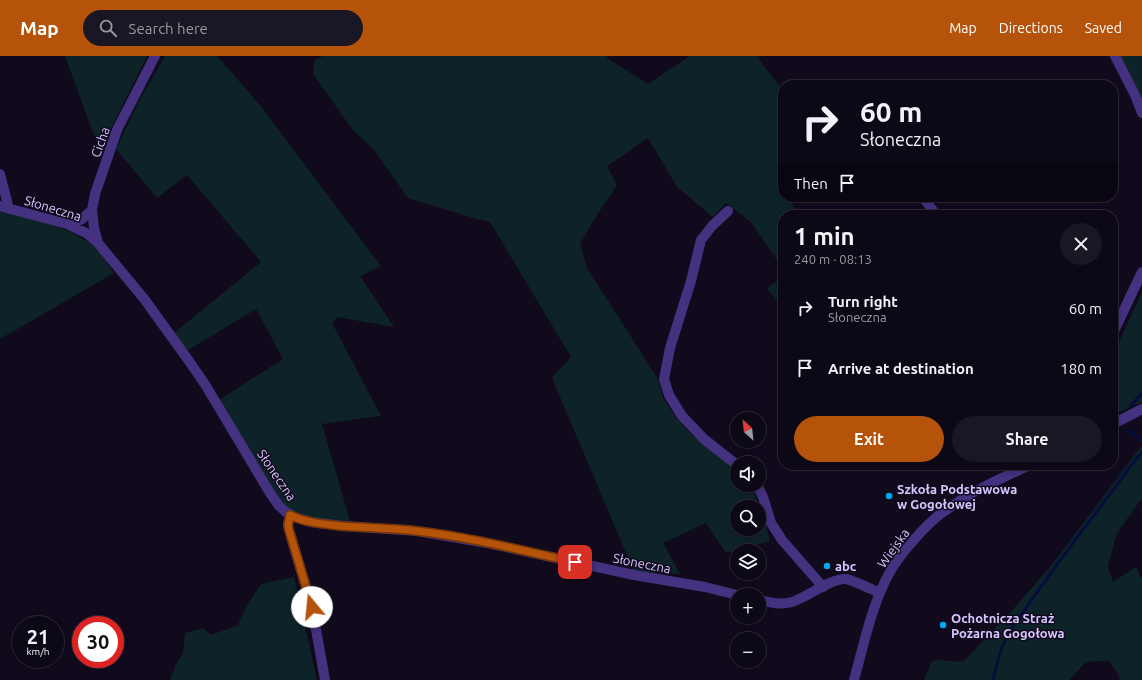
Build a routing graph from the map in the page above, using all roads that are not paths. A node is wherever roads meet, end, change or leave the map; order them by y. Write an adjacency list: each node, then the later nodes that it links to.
1 (155, 56): 6 (street, Cicha)
2 (1115, 56): 3 (street)
3 (1142, 113)
4 (0, 174): 5 (street)
5 (4, 207): 8 (street, Słoneczna)
6 (92, 210): 8 (street); 9 (street, Cicha)
7 (728, 211): 14 (street)
8 (70, 225): 9 (street, Słoneczna)
9 (98, 243): 17 (street, Słoneczna)
10 (1142, 272): 11 (street)
11 (1118, 322)
12 (1142, 409): 13 (street)
13 (1118, 421)
14 (730, 460)
15 (1020, 470): 20 (street, Wiejska)
16 (761, 492): 18 (street)
17 (290, 515): 19 (street, Słoneczna); 22 (street)
18 (822, 587): 20 (street); 21 (street)
19 (730, 593)
20 (880, 593): 23 (street, Wiejska)
21 (766, 602)
22 (325, 680)
23 (854, 680)

